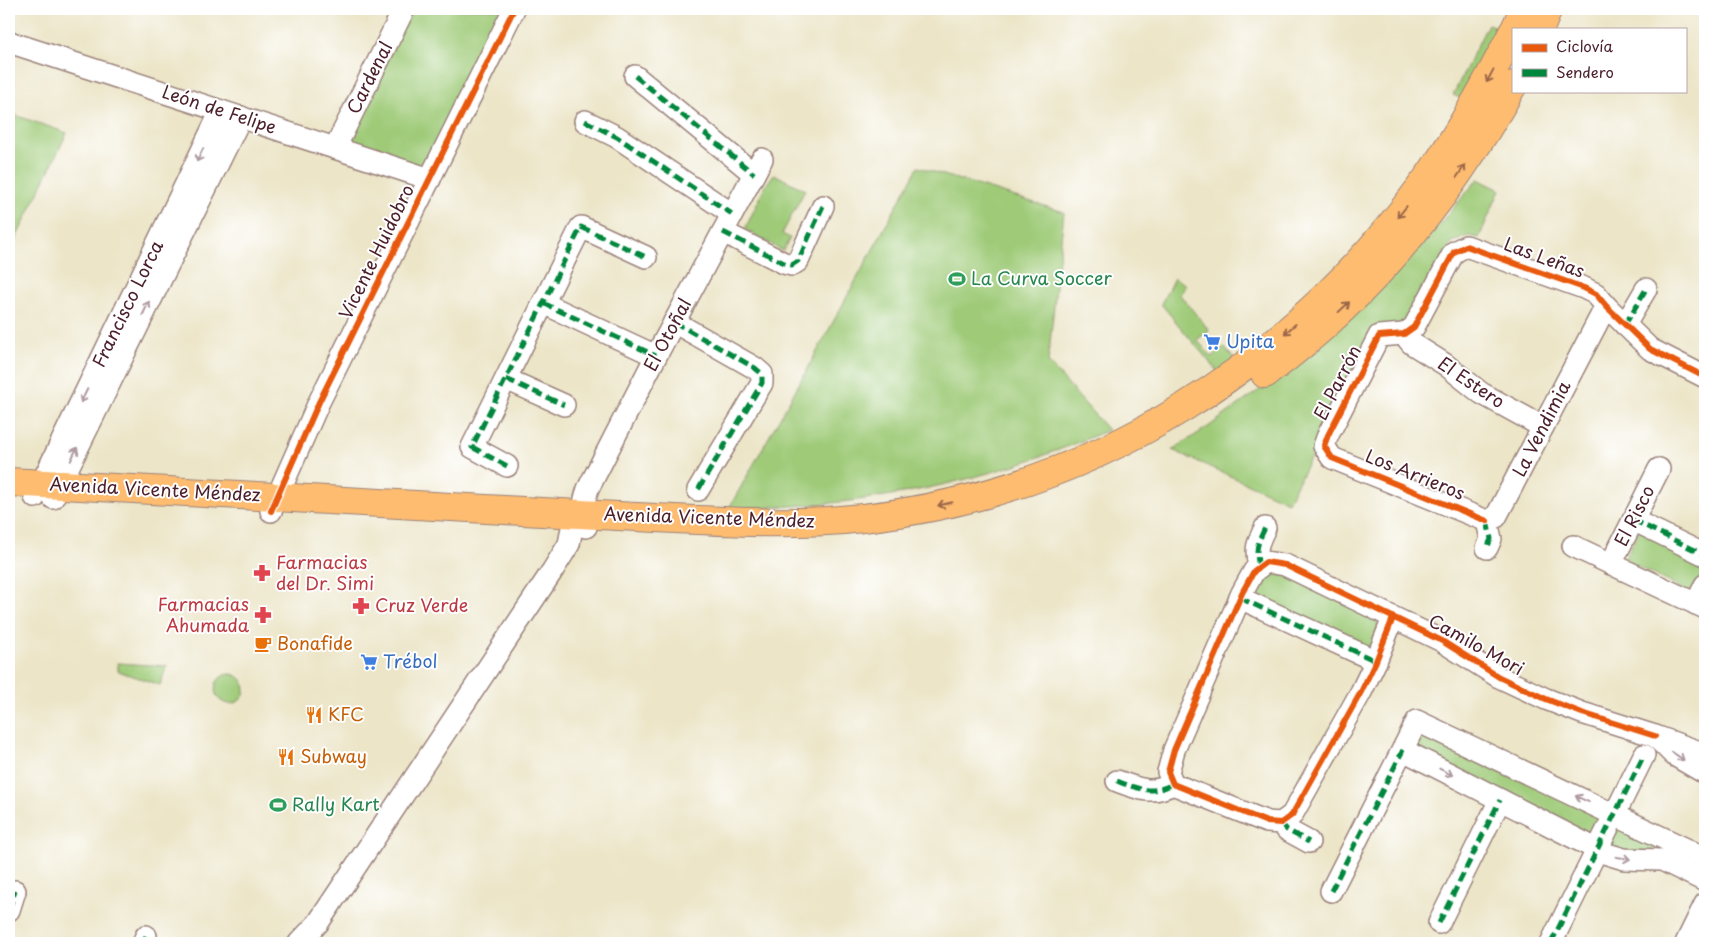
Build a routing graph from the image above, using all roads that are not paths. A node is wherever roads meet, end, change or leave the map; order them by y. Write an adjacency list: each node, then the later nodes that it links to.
1 (404, 9): 13 (street, Cardenal)
2 (514, 9): 14 (street, Vicente Huidobro)
3 (1524, 9): 5 (main road)
4 (1548, 9): 6 (main road)
5 (1515, 28)
6 (1540, 28)
7 (1512, 34): 39 (main road, Avenida Vicente Méndez, one-way to 39)
8 (9, 42): 11 (street, León de Felipe)
9 (635, 76): 16 (street, El Otoñal)
10 (1512, 87): 39 (main road, Avenida Vicente Méndez, one-way to 10)
11 (231, 114): 13 (street, León de Felipe); 34 (street, Francisco Lorca)
12 (586, 121): 16 (street)
13 (335, 148): 14 (street, León de Felipe)
14 (430, 179): 36 (street, Vicente Huidobro)
15 (823, 206): 16 (street)
16 (727, 223): 21 (street, El Otoñal)
17 (646, 257): 19 (street)
18 (1646, 289): 22 (street)
19 (543, 303): 24 (street); 26 (street)
20 (1606, 306): 22 (street, Las Leñas); 23 (street, Las Leñas); 28 (street, La Vendimia)
21 (674, 322): 24 (street, El Otoñal); 33 (street)
22 (1625, 325): 25 (street, Las Leñas)
23 (1404, 334): 28 (street, El Estero); 29 (street, El Parrón)
24 (656, 356): 39 (street, El Otoñal)
25 (1705, 377)
26 (506, 379): 27 (street); 30 (street)
27 (564, 405)
28 (1543, 427): 38 (street, La Vendimia)
29 (1332, 458): 38 (street, Los Arrieros)
30 (507, 466)
31 (1659, 469): 37 (street, El Risco)
32 (9, 482): 34 (main road, Avenida Vicente Méndez)
33 (698, 490)
34 (47, 491): 35 (main road, Avenida Vicente Méndez); 36 (main road, Avenida Vicente Méndez)
35 (9, 496)
36 (274, 504): 39 (main road, Avenida Vicente Méndez)
37 (1633, 520): 43 (street); 44 (street, El Risco)
38 (1487, 521): 42 (street)
39 (581, 524): 68 (street, El Otoñal)
40 (1264, 528): 45 (street)
41 (1573, 546): 44 (street)
42 (1487, 548)
43 (1705, 555)
44 (1611, 564): 48 (street)
45 (1259, 567): 47 (street); 49 (street, Camilo Mori)
46 (1705, 585): 48 (street)
47 (1240, 598): 50 (street); 57 (street)
48 (1701, 606)
49 (1393, 618): 50 (street); 51 (street, Camilo Mori)
50 (1376, 661): 60 (street)
51 (1655, 736): 53 (street, Camilo Mori); 55 (street, Camilo Mori, one-way to 55)
52 (1402, 750): 58 (street, one-way to 58); 59 (street, one-way to 52); 65 (street)
53 (1705, 754)
54 (1644, 755): 59 (street)
55 (1705, 773)
56 (1117, 781): 57 (street)
57 (1173, 784): 60 (street)
58 (1500, 800): 62 (street); 67 (street)
59 (1615, 815): 62 (street); 63 (street)
60 (1282, 823): 61 (street)
61 (1309, 842)
62 (1597, 850): 64 (street, one-way to 64); 69 (street)
63 (1705, 858)
64 (1705, 881)
65 (1331, 891)
66 (1705, 904): 70 (street)
67 (1439, 923)
68 (299, 943)
69 (1550, 943)
70 (1686, 943)

